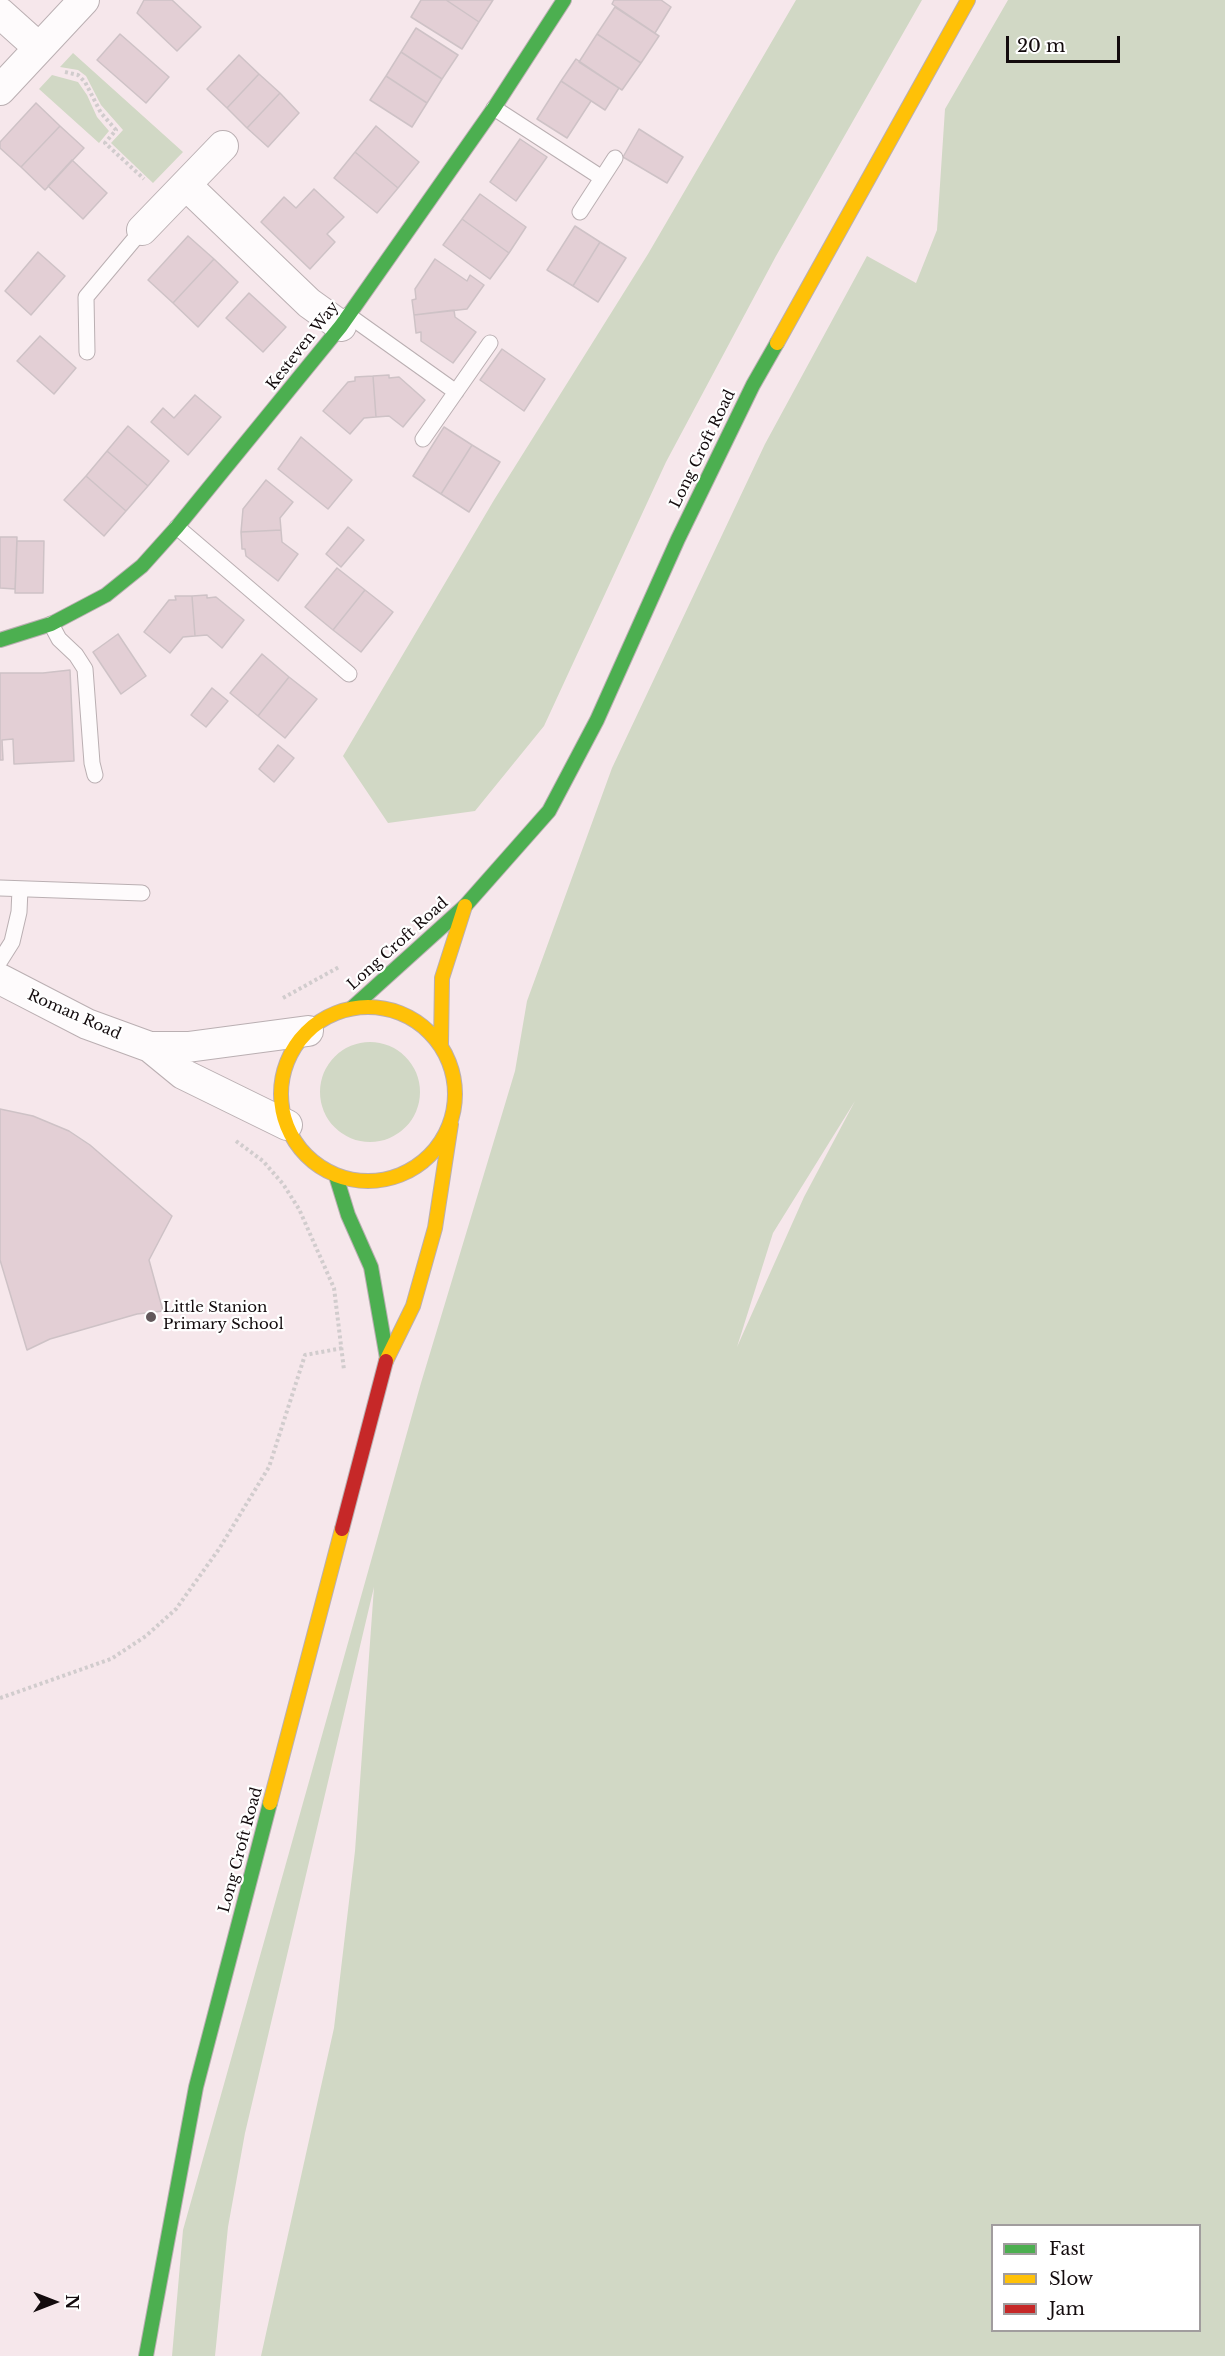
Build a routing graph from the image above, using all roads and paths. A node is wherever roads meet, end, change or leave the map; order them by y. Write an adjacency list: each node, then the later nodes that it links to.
1 (84, 0): 5 (street)
2 (564, 0): 7 (street, Kesteven Way)
3 (968, 0): 28 (street, Long Croft Road)
4 (0, 13): 5 (street)
5 (48, 59): 6 (street); 11 (path)
6 (0, 90)
7 (494, 108): 10 (lane); 15 (street, Kesteven Way)
8 (223, 146): 12 (street)
9 (615, 158): 10 (lane)
10 (602, 178): 13 (lane)
11 (146, 181)
12 (186, 184): 14 (street); 15 (street)
13 (580, 212)
14 (142, 230): 17 (lane)
15 (345, 321): 18 (lane); 20 (street, Kesteven Way)
16 (489, 343): 18 (lane)
17 (87, 352)
18 (456, 392): 19 (lane)
19 (423, 439)
20 (177, 527): 21 (street, Kesteven Way); 23 (lane)
21 (51, 624): 22 (street, Kesteven Way); 24 (lane)
22 (0, 640)
23 (349, 674)
24 (95, 775)
25 (0, 888): 26 (lane)
26 (20, 889): 27 (lane); 29 (lane)
27 (142, 893)
28 (465, 906): 33 (street, Long Croft Road); 35 (street, Long Croft Road)
29 (0, 961)
30 (342, 965): 32 (path)
31 (0, 979): 36 (street, Roman Road)
32 (281, 999)
33 (352, 1008): 34 (street); 35 (street)
34 (308, 1031): 36 (street, Roman Road); 38 (street)
35 (441, 1044): 37 (street)
36 (150, 1047): 38 (street, Roman Road)
37 (451, 1124): 40 (street); 42 (street, Long Croft Road)
38 (287, 1125): 40 (street)
39 (233, 1139): 41 (path)
40 (336, 1176): 42 (street, Long Croft Road)
41 (343, 1348): 43 (path); 44 (path)
42 (387, 1358): 45 (street, Long Croft Road)
43 (346, 1382)
44 (0, 1698)
45 (146, 2356)

